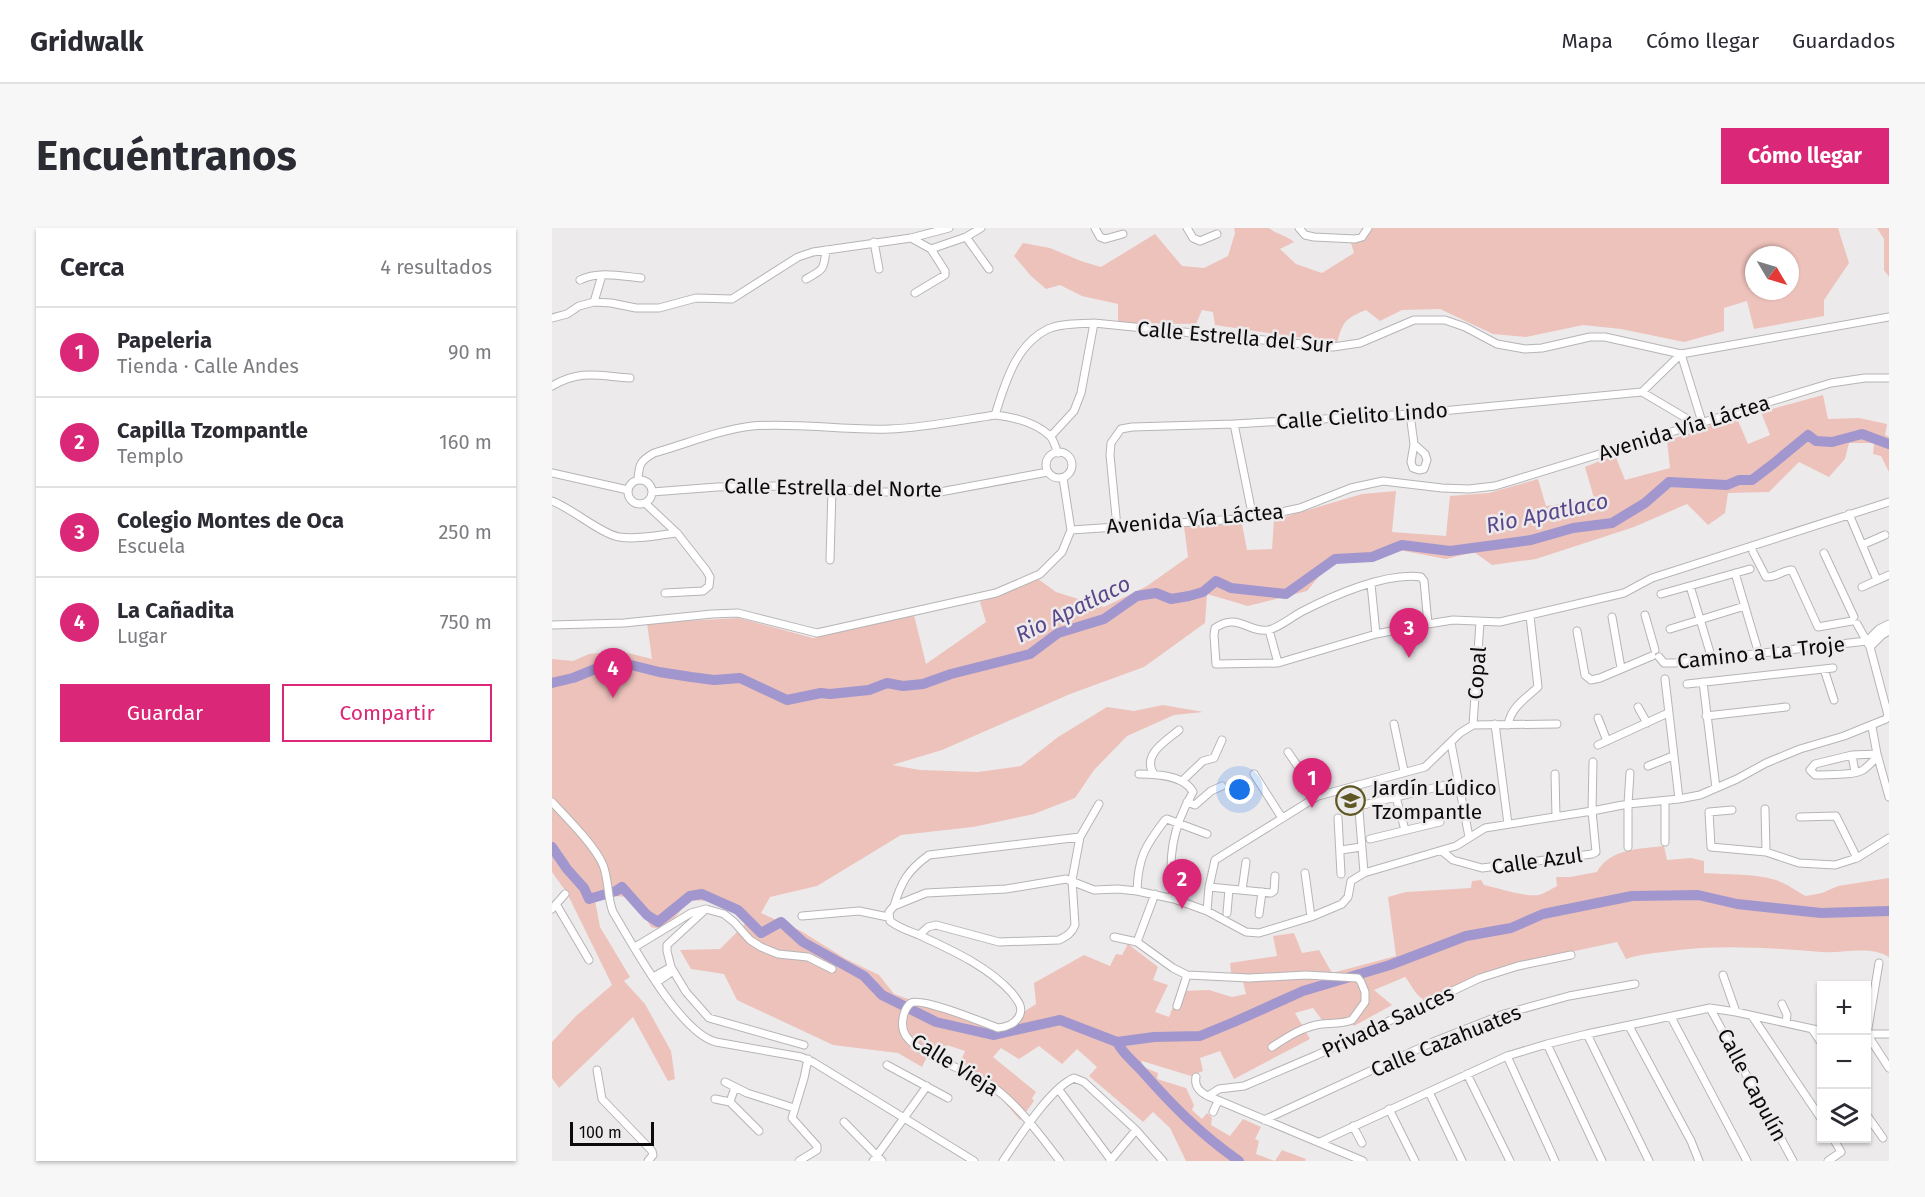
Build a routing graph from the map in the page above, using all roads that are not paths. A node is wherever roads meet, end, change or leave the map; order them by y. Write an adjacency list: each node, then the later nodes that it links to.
1 (949, 228): 10 (street)
2 (981, 228): 9 (street)
3 (1095, 228): 7 (street)
4 (1187, 228): 8 (street)
5 (1299, 228): 6 (street)
6 (1368, 228)
7 (1123, 234)
8 (1217, 234)
9 (966, 237): 12 (street); 14 (street)
10 (911, 238): 11 (street); 12 (street)
11 (874, 242): 13 (street); 15 (street)
12 (931, 249): 20 (street)
13 (826, 250): 18 (street); 21 (street)
14 (989, 268)
15 (879, 270)
16 (602, 275): 17 (street); 19 (street); 21 (street)
17 (641, 278)
18 (806, 279)
19 (580, 280)
20 (915, 293)
21 (594, 302): 23 (street)
22 (1889, 316): 25 (street, Calle Estrella del Sur)
23 (552, 318)
24 (1094, 323): 25 (street, Calle Estrella del Sur); 31 (street, Calle Estrella del Sur); 34 (street)
25 (1681, 354): 29 (street); 32 (street)
26 (630, 378): 28 (street)
27 (1889, 378): 32 (street, Avenida Vía Láctea)
28 (552, 386)
29 (1642, 392): 30 (street, Calle Cielito Lindo); 32 (street)
30 (1410, 414): 33 (street, Calle Cielito Lindo); 35 (street)
31 (995, 415): 34 (street); 40 (street)
32 (1699, 423): 48 (street, Avenida Vía Láctea)
33 (1234, 424): 48 (street); 49 (street, Calle Cielito Lindo)
34 (1051, 436): 36 (street)
35 (1414, 444)
36 (1058, 453): 37 (street); 39 (street)
37 (1048, 472): 39 (street); 41 (street, Calle Estrella del Norte)
38 (552, 473): 42 (street)
39 (1063, 478): 50 (street)
40 (638, 480): 42 (street); 43 (street)
41 (832, 489): 43 (street, Calle Estrella del Norte); 56 (street)
42 (628, 490): 46 (street)
43 (652, 492): 46 (street)
44 (552, 501): 51 (street)
45 (1889, 502): 47 (street)
46 (645, 503): 51 (street)
47 (1849, 514): 53 (street); 68 (street)
48 (1253, 518): 49 (street, Avenida Vía Láctea)
49 (1117, 527): 50 (street, Avenida Vía Láctea)
50 (1071, 530): 74 (street)
51 (677, 533): 64 (street)
52 (1885, 535): 53 (street)
53 (1862, 544): 60 (street)
54 (1753, 552): 71 (street)
55 (1824, 553): 71 (street)
56 (830, 560)
57 (1750, 569): 58 (street)
58 (1735, 573): 62 (street); 66 (street)
59 (1889, 575): 60 (street)
60 (1876, 580): 63 (street)
61 (1371, 584): 73 (street); 77 (street); 79 (street)
62 (1690, 586): 65 (street); 70 (street)
63 (1862, 586)
64 (665, 593)
65 (1661, 594)
66 (1745, 606): 70 (street); 82 (street)
67 (1645, 615): 81 (street, Camino a La Troje)
68 (1530, 616): 72 (street); 102 (street)
69 (1611, 617): 85 (street)
70 (1700, 619): 76 (street); 83 (street)
71 (1854, 621): 80 (street)
72 (1480, 622): 73 (street); 101 (street, Copal)
73 (1428, 624): 79 (street)
74 (552, 625)
75 (1887, 628): 80 (street)
76 (1670, 629)
77 (1269, 630): 84 (street); 84 (street)
78 (1577, 631): 85 (street)
79 (1376, 634): 84 (street)
80 (1869, 644): 82 (street, Camino a La Troje); 103 (street)
81 (1655, 654): 83 (street, Camino a La Troje); 85 (street)
82 (1759, 654): 83 (street, Camino a La Troje)
83 (1712, 659)
84 (1278, 663)
85 (1621, 668)
86 (1833, 668): 87 (street)
87 (1824, 669): 89 (street); 91 (street)
88 (1665, 679): 94 (street)
89 (1702, 682): 90 (street); 95 (street)
90 (1688, 684)
91 (1834, 700)
92 (1638, 707): 97 (street)
93 (1786, 707): 95 (street)
94 (1668, 713): 97 (street); 112 (street)
95 (1706, 716): 126 (street)
96 (1598, 718): 106 (street)
97 (1647, 723): 106 (street)
98 (1394, 724): 115 (street)
99 (1495, 724): 101 (street); 102 (street); 146 (street)
100 (1557, 724): 102 (street)
101 (1473, 725): 107 (street)
102 (1508, 725)
103 (1872, 726): 111 (street); 126 (street)
104 (1179, 730): 119 (street)
105 (1222, 740): 122 (street)
106 (1607, 741): 108 (street)
107 (1451, 743): 115 (street); 150 (street)
108 (1598, 745)
109 (1288, 753): 127 (street)
110 (1852, 755): 111 (street); 116 (street); 116 (street)
111 (1877, 755): 116 (street); 129 (street)
112 (1673, 756): 114 (street); 130 (street)
113 (1593, 762): 139 (street, Calle Azul)
114 (1648, 766)
115 (1404, 771): 124 (street)
116 (1855, 772)
117 (1630, 773): 135 (street)
118 (1139, 774): 119 (street)
119 (1154, 774): 122 (street)
120 (1254, 774): 142 (street)
121 (1555, 774): 140 (street)
122 (1182, 781): 133 (street)
123 (1450, 784): 128 (street)
124 (1357, 785): 127 (street); 136 (street)
125 (1222, 786): 133 (street)
126 (1716, 788): 130 (street)
127 (1318, 796): 142 (street)
128 (1396, 796): 136 (street); 147 (street)
129 (1889, 797)
130 (1679, 799): 132 (street)
131 (552, 801): 186 (street)
132 (1665, 801): 135 (street); 153 (street)
133 (1187, 802): 145 (street)
134 (1099, 804): 149 (street)
135 (1628, 804): 139 (street); 155 (street)
136 (1359, 806): 154 (street)
137 (1765, 809): 158 (street)
138 (1732, 810): 158 (street)
139 (1592, 812): 140 (street); 157 (street, Calle Azul)
140 (1556, 817): 146 (street)
141 (1800, 817): 159 (street)
142 (1282, 818): 166 (street)
143 (1338, 818): 156 (street)
144 (1440, 822): 147 (street)
145 (1178, 823): 148 (street); 169 (street); 173 (street)
146 (1508, 824): 150 (street)
147 (1405, 830): 151 (street)
148 (1207, 834)
149 (1080, 837): 165 (street); 174 (street)
150 (1469, 837): 157 (street)
151 (1370, 838)
152 (1889, 838): 159 (street)
153 (1665, 842)
154 (1361, 847): 156 (street); 162 (street)
155 (1628, 847)
156 (1341, 850): 163 (street)
157 (1442, 851): 162 (street)
158 (1766, 852): 159 (street)
159 (1857, 858)
160 (1246, 862): 168 (street)
161 (1305, 873): 182 (street)
162 (1364, 873): 182 (street)
163 (1341, 874)
164 (1275, 876): 170 (street)
165 (1072, 880): 169 (street); 174 (street); 183 (street)
166 (1209, 887): 167 (street); 177 (street)
167 (1229, 889): 168 (street); 178 (street)
168 (1242, 890): 170 (street)
169 (1137, 891): 172 (street)
170 (1262, 892): 179 (street)
171 (565, 894): 175 (street)
172 (1155, 894): 173 (street); 185 (street)
173 (1174, 899): 177 (street)
174 (894, 906): 181 (street)
175 (554, 907): 188 (street)
176 (706, 909): 186 (street); 190 (street); 191 (street)
177 (1207, 911): 182 (street)
178 (1227, 913)
179 (1259, 914)
180 (802, 916): 181 (street)
181 (888, 917): 183 (street, Calle Vieja)
182 (1311, 917)
183 (919, 935): 239 (street, Calle Vieja)
184 (1114, 937): 185 (street)
185 (1137, 942): 192 (street)
186 (634, 947): 194 (street)
187 (1570, 956): 227 (street, Privada Sauces)
188 (589, 960)
189 (1879, 963): 198 (street)
190 (672, 969): 194 (street); 213 (street)
191 (832, 969)
192 (1187, 975): 197 (street); 214 (street)
193 (1723, 975): 200 (street)
194 (655, 979): 216 (street)
195 (1635, 984): 237 (street, Calle Cazahuates)
196 (1782, 1004): 203 (street)
197 (1177, 1006)
198 (1871, 1007)
199 (1710, 1008): 200 (street); 202 (street); 266 (street, Calle Capulín)
200 (1736, 1012): 201 (street)
201 (1752, 1016): 203 (street); 235 (street)
202 (1671, 1017): 204 (street); 265 (street)
203 (1786, 1023): 205 (street)
204 (1629, 1026): 207 (street); 264 (street)
205 (1812, 1029): 206 (street); 211 (street)
206 (1817, 1030)
207 (1587, 1034): 212 (street); 263 (street)
208 (1871, 1034): 209 (street)
209 (1889, 1034)
210 (1867, 1035): 218 (street)
211 (1817, 1037)
212 (1547, 1044): 215 (street); 262 (street)
213 (804, 1045)
214 (1272, 1047)
215 (1507, 1056): 220 (street); 261 (street)
216 (811, 1061): 232 (street); 236 (street)
217 (887, 1065): 223 (street)
218 (1889, 1068)
219 (597, 1070): 250 (street)
220 (1467, 1074): 226 (street); 260 (street)
221 (1196, 1077): 227 (street)
222 (725, 1082): 224 (street)
223 (927, 1086): 228 (street); 236 (street)
224 (735, 1087): 231 (street); 232 (street)
225 (1059, 1090): 239 (street); 242 (street); 255 (street)
226 (1428, 1092): 233 (street); 259 (street)
227 (1208, 1096): 230 (street)
228 (948, 1098)
229 (715, 1099): 231 (street)
230 (1218, 1101): 234 (street); 237 (street)
231 (730, 1102): 243 (street)
232 (794, 1108): 251 (street)
233 (1389, 1109): 241 (street); 258 (street)
234 (1213, 1112)
235 (1817, 1114)
236 (905, 1118): 248 (street); 252 (street)
237 (1264, 1120): 245 (street)
238 (1871, 1120): 244 (street)
239 (1029, 1121): 253 (street); 254 (street, Calle Vieja)
240 (844, 1122): 248 (street)
241 (1353, 1126): 245 (street); 246 (street)
242 (1136, 1130): 255 (street); 256 (street)
243 (759, 1131)
244 (1883, 1138)
245 (1320, 1142): 249 (street)
246 (1362, 1143)
247 (1836, 1143): 267 (street)
248 (877, 1159)
249 (1351, 1159): 257 (street)
250 (648, 1161)
251 (799, 1161)
252 (974, 1161)
253 (1003, 1161)
254 (1060, 1161)
255 (1110, 1161)
256 (1163, 1161)
257 (1363, 1161)
258 (1415, 1161)
259 (1462, 1161)
260 (1510, 1161)
261 (1555, 1161)
262 (1602, 1161)
263 (1649, 1161)
264 (1699, 1161)
265 (1747, 1161)
266 (1793, 1161)
267 (1828, 1161)

